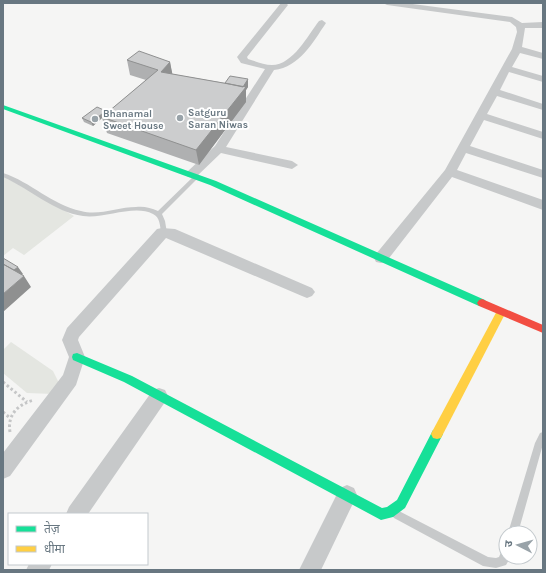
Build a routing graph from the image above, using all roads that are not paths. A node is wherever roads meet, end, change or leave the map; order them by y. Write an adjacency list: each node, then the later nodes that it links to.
1 (387, 3): 3 (street)
2 (284, 5): 9 (street)
3 (447, 7): 6 (street)
4 (322, 23): 9 (street)
5 (543, 25): 6 (street)
6 (520, 26): 7 (street)
7 (517, 49): 8 (street); 10 (street)
8 (543, 56)
9 (271, 68): 18 (street)
10 (506, 68): 11 (street); 12 (street)
11 (543, 79)
12 (494, 92): 13 (street); 15 (street)
13 (543, 107)
14 (3, 108): 23 (street)
15 (481, 116): 16 (street); 17 (street)
16 (543, 136)
17 (463, 148): 20 (street); 22 (street)
18 (219, 149): 19 (street); 23 (street)
19 (292, 165)
20 (450, 172): 24 (street); 27 (street)
21 (3, 174): 25 (lane)
22 (543, 174)
23 (194, 175): 25 (lane); 27 (street)
24 (543, 205)
25 (158, 214): 26 (lane)
26 (164, 233): 28 (street); 31 (street)
27 (381, 258): 29 (street)
28 (307, 292)
29 (501, 312): 30 (street); 36 (street)
30 (543, 329)
31 (77, 357): 32 (street); 34 (street)
32 (159, 396): 35 (street); 37 (street)
33 (543, 436): 38 (lane)
34 (3, 469)
35 (348, 495): 36 (street); 40 (street)
36 (392, 512): 39 (lane)
37 (77, 513)
38 (515, 525)
39 (498, 562)
40 (310, 570)

